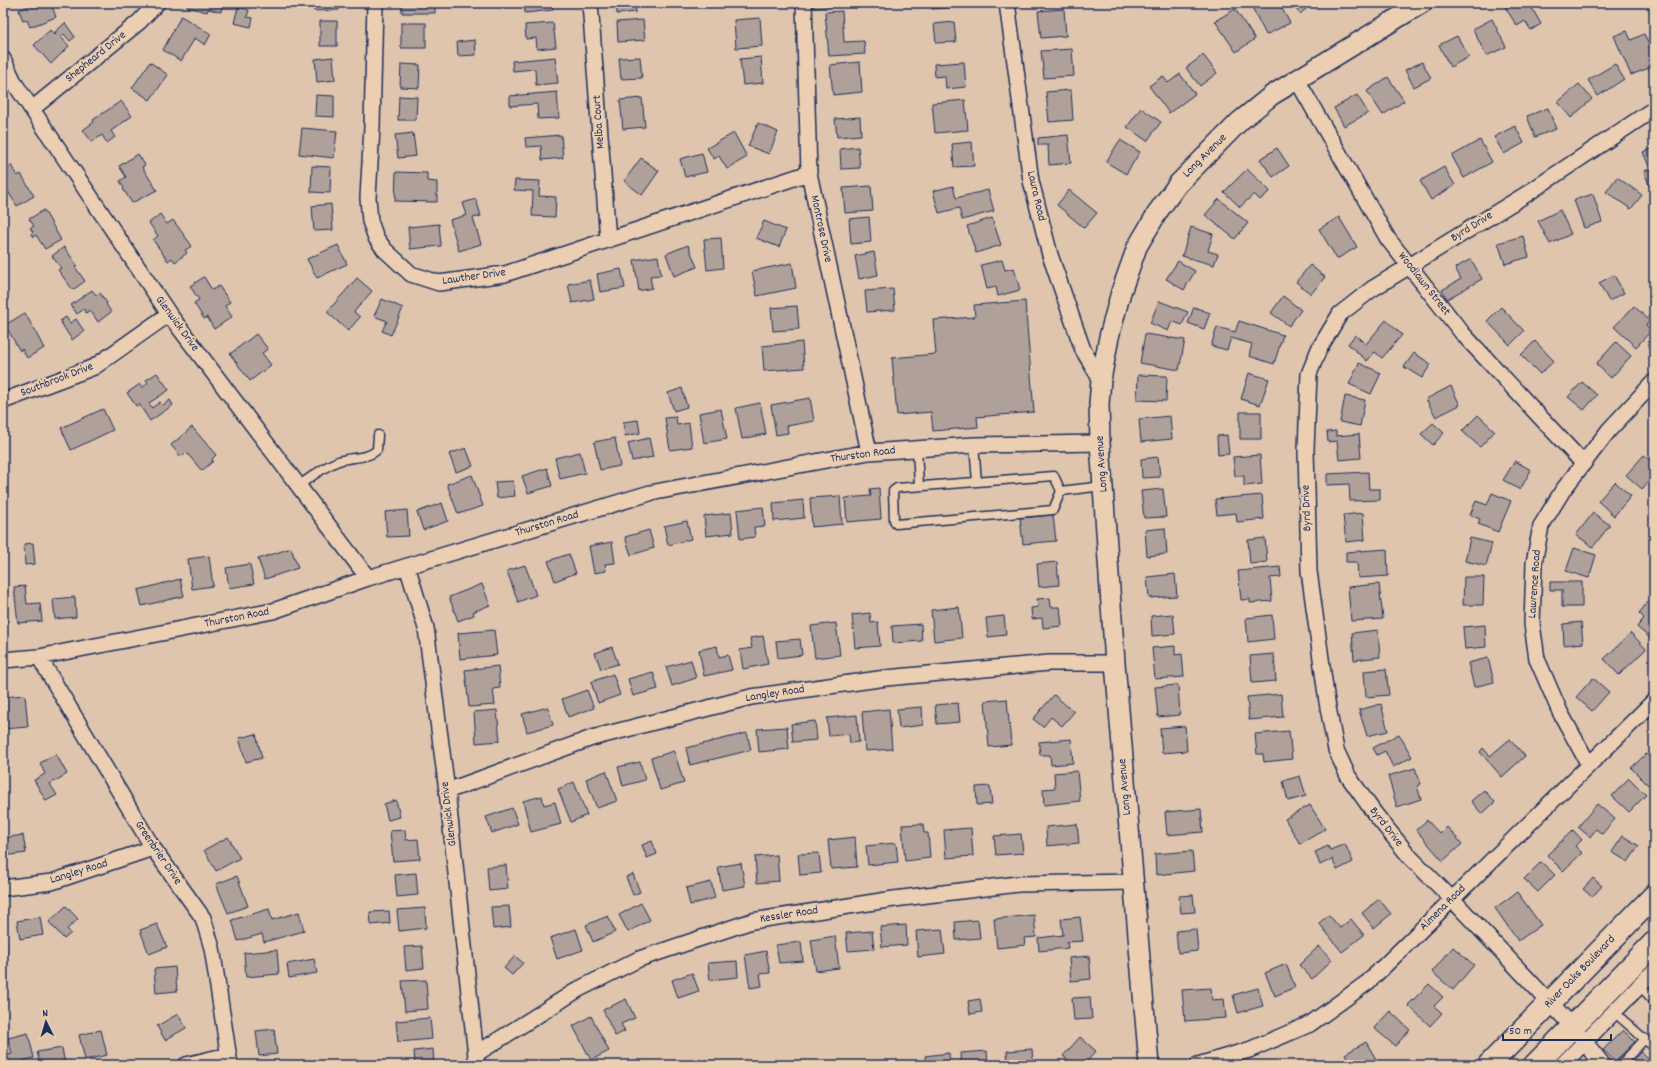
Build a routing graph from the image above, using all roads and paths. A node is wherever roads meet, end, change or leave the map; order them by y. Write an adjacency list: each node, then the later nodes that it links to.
1 (157, 3): 9 (street, Shepheard Drive)
2 (375, 3): 12 (street, Lawther Drive)
3 (590, 3): 12 (street, Melba Court)
4 (804, 3): 11 (street, Montrose Drive)
5 (1007, 3): 15 (street, Laura Road)
6 (1422, 3): 8 (street, Long Avenue)
7 (3, 59): 9 (street, Glenwick Drive)
8 (1297, 80): 13 (street, Woodlawn Street); 15 (street, Long Avenue)
9 (32, 109): 14 (street, Glenwick Drive)
10 (1654, 109): 13 (street, Byrd Drive)
11 (809, 174): 12 (street, Lawther Drive); 22 (street, Montrose Drive)
12 (608, 240)
13 (1409, 266): 23 (street, Woodlawn Street); 41 (street, Byrd Drive)
14 (169, 314): 17 (street, Southbrook Drive); 25 (street, Glenwick Drive)
15 (1101, 380): 19 (street, Long Avenue)
16 (1654, 382): 23 (street, Lawrence Road)
17 (3, 400)
18 (378, 435): 25 (lane)
19 (1100, 443): 20 (street, Thurston Road); 27 (street, Long Avenue)
20 (974, 445): 21 (street, Thurston Road); 24 (lane)
21 (916, 449): 22 (street, Thurston Road); 26 (lane)
22 (869, 452): 29 (street, Thurston Road)
23 (1583, 463): 35 (street, Lawrence Road)
24 (977, 482): 26 (lane); 28 (lane)
25 (298, 486): 30 (street, Glenwick Drive)
26 (919, 486): 28 (lane)
27 (1103, 486): 28 (lane); 33 (street, Long Avenue)
28 (1061, 491)
29 (407, 566): 30 (street, Thurston Road); 36 (street, Glenwick Drive)
30 (368, 578): 31 (street, Thurston Road)
31 (39, 657): 32 (street, Thurston Road); 37 (street, Greenbrier Drive)
32 (3, 660)
33 (1115, 663): 36 (street, Langley Road); 38 (street, Long Avenue)
34 (1654, 701): 35 (street, Almena Road)
35 (1589, 765): 41 (street, Almena Road)
36 (447, 791): 51 (street, Glenwick Drive)
37 (153, 848): 39 (street, Langley Road); 52 (street, Greenbrier Drive)
38 (1133, 882): 51 (street, Kessler Road); 54 (street, Long Avenue)
39 (3, 888)
40 (1654, 896): 46 (main road, River Oaks Boulevard)
41 (1452, 899): 46 (street, Byrd Drive); 55 (street, Almena Road)
42 (1654, 943): 48 (main road)
43 (1654, 972): 44 (street)
44 (1640, 986): 45 (lane); 47 (street)
45 (1654, 1001)
46 (1550, 1002): 48 (street, Byrd Drive); 56 (main road, River Oaks Boulevard)
47 (1614, 1012): 48 (street); 49 (lane)
48 (1579, 1034): 57 (main road); 58 (street); 59 (street, Byrd Drive)
49 (1645, 1039): 50 (lane); 60 (lane)
50 (1654, 1045)
51 (476, 1059)
52 (229, 1060): 53 (street)
53 (186, 1065)
54 (1149, 1065)
55 (1198, 1065)
56 (1489, 1065)
57 (1535, 1065)
58 (1562, 1065)
59 (1603, 1065)
60 (1620, 1065)

